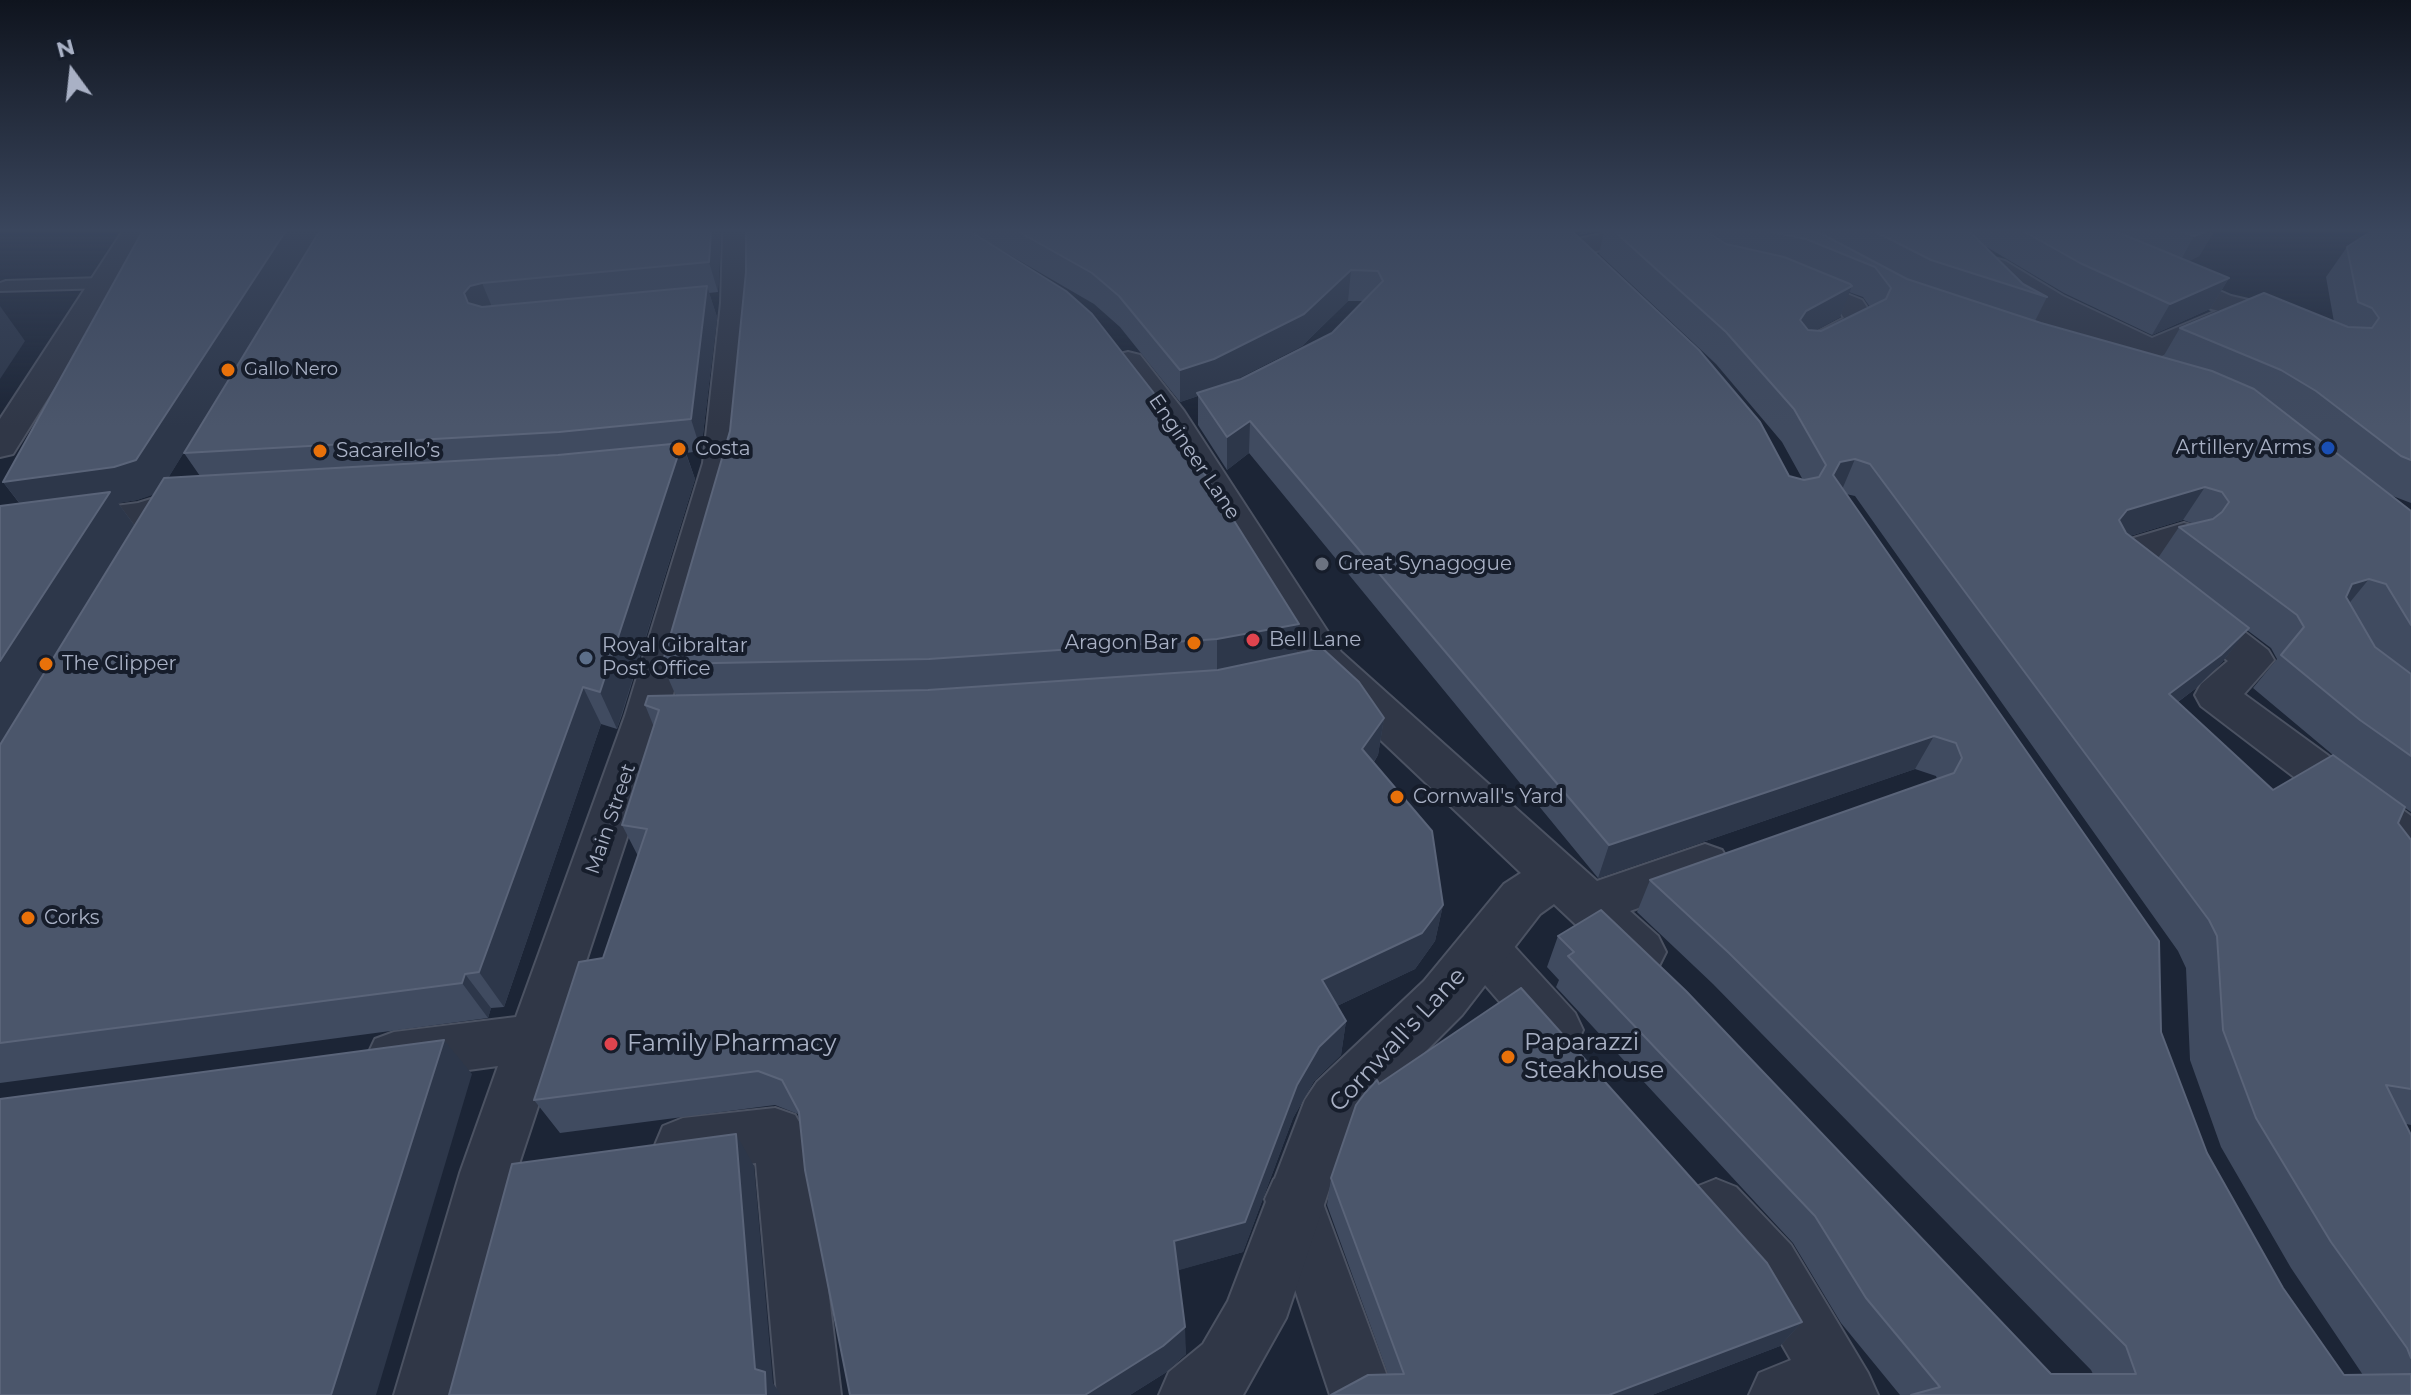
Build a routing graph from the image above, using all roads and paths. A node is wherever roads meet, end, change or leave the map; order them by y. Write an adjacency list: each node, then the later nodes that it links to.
1 (93, 297): 12 (street)
2 (723, 297): 19 (street, Main Street)
3 (1828, 297): 11 (street)
4 (2012, 297): 9 (street)
5 (2043, 297): 7 (street)
6 (2209, 297): 7 (street)
7 (2246, 308): 10 (street)
8 (1107, 336): 23 (street, Engineer Lane)
9 (2023, 340)
10 (2318, 341)
11 (1808, 351)
12 (0, 446)
13 (200, 461): 15 (street)
14 (237, 498): 15 (street)
15 (177, 502): 16 (street); 18 (street)
16 (36, 527)
17 (2184, 535): 22 (street)
18 (153, 542)
19 (646, 716): 20 (street); 26 (street, Main Street)
20 (694, 716)
21 (1753, 847): 23 (street, Cornwall's Lane)
22 (2405, 857)
23 (1573, 890): 24 (street, Cornwall's Lane); 25 (street, Engineer Lane)
24 (1483, 947): 28 (street); 31 (street, Cornwall's Lane)
25 (1681, 992)
26 (535, 1038): 27 (street); 33 (street, Main Street)
27 (346, 1063)
28 (1588, 1065)
29 (637, 1150): 34 (street)
30 (1684, 1171): 32 (street)
31 (1294, 1199): 35 (street, Cornwall's Lane); 36 (street)
32 (1821, 1389)
33 (426, 1395)
34 (809, 1395)
35 (1192, 1395)
36 (1362, 1395)

